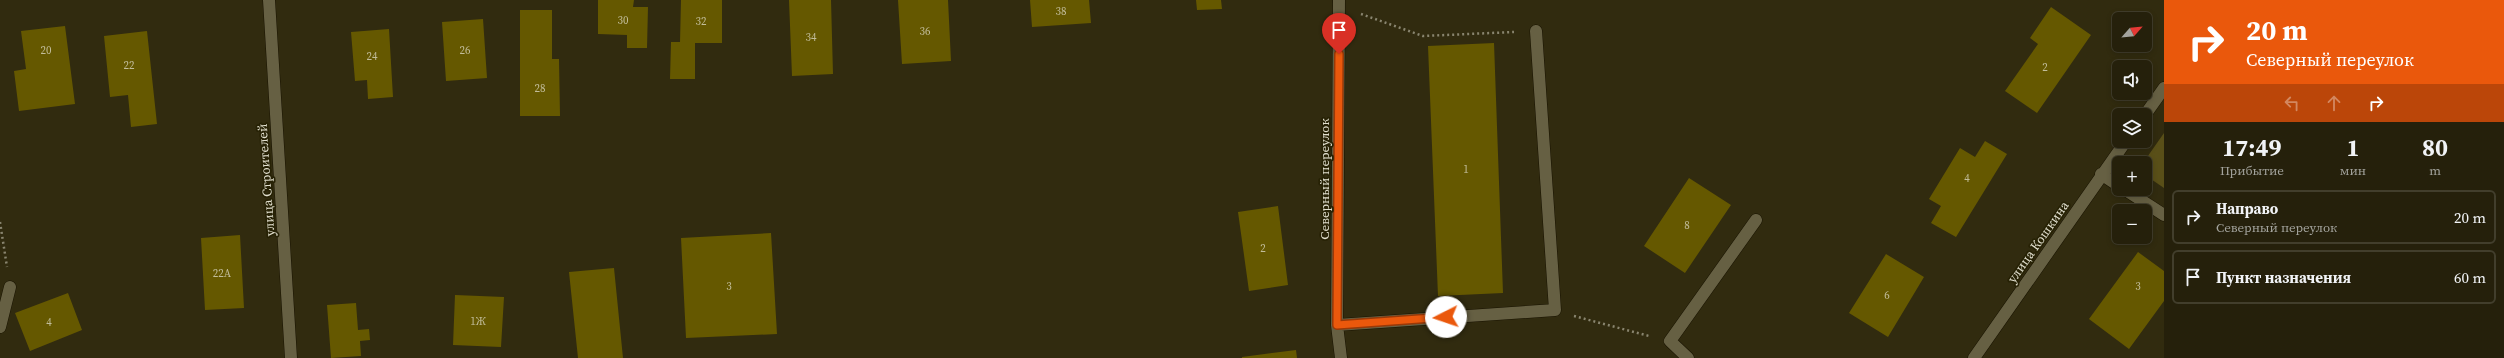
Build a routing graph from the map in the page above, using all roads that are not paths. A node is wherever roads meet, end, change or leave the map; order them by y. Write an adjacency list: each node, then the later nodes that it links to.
1 (269, 0): 15 (street, улица Строителей)
2 (1339, 3): 13 (street, Северный переулок)
3 (1536, 31): 13 (street)
4 (2164, 88): 5 (street)
5 (2150, 108)
6 (2121, 148): 7 (street, улица Кошкина)
7 (2101, 174): 8 (street); 18 (street, улица Кошкина)
8 (2112, 181)
9 (2135, 196): 10 (street)
10 (2164, 215)
11 (1756, 220): 17 (street)
12 (10, 286): 14 (street)
13 (1337, 325): 16 (street, Северный переулок)
14 (0, 327)
15 (291, 358)
16 (1341, 358)
17 (1688, 358)
18 (1974, 358)

